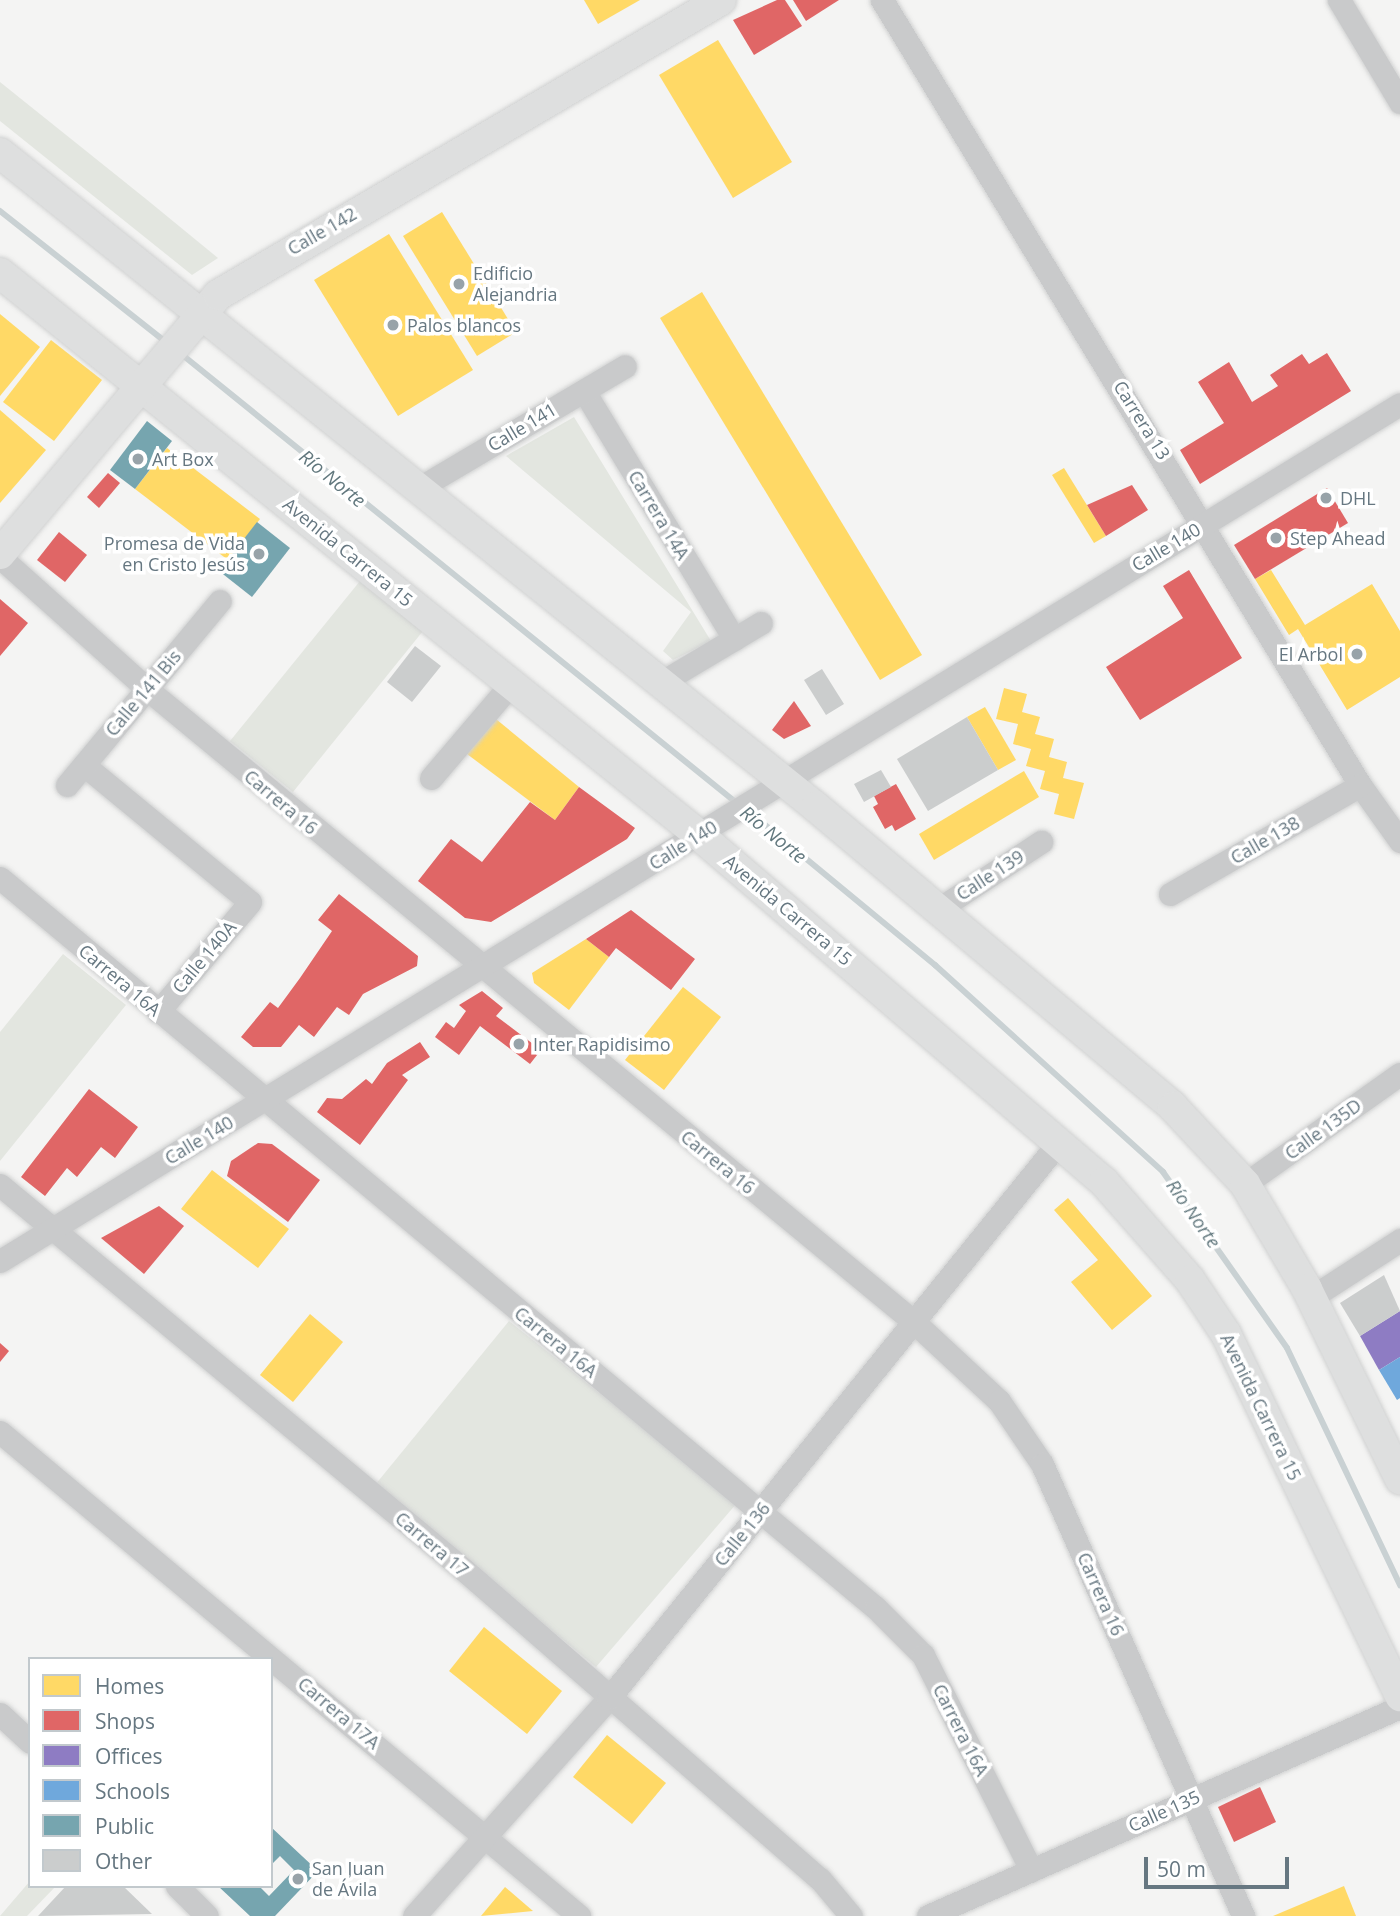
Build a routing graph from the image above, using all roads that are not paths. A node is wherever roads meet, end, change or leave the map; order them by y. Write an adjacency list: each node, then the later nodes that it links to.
1 (721, 0): 7 (main road, Calle 142)
2 (882, 0): 13 (street, Carrera 13)
3 (1339, 0): 4 (street)
4 (1400, 102)
5 (0, 153): 7 (main road)
6 (0, 273): 9 (main road, Avenida Carrera 15)
7 (195, 317): 9 (main road, Calle 142); 12 (main road)
8 (625, 366): 10 (street, Calle 141)
9 (142, 379): 14 (main road, Calle 142); 19 (main road, Avenida Carrera 15)
10 (584, 390): 12 (street, Calle 141); 17 (street, Carrera 14A)
11 (1400, 404): 13 (street, Calle 140)
12 (419, 488): 18 (main road)
13 (1206, 523): 23 (street, Calle 140); 25 (street, Carrera 13)
14 (0, 555): 20 (street, Carrera 16)
15 (220, 601): 20 (street, Calle 141 Bis)
16 (761, 623): 17 (street)
17 (734, 639): 18 (street)
18 (662, 682): 23 (main road)
19 (511, 684): 22 (street); 26 (main road, Avenida Carrera 15)
20 (147, 689): 21 (street, Calle 141 Bis); 32 (street, Carrera 16)
21 (84, 765): 24 (street, Calle 141 Bis); 33 (street, Calle 140A)
22 (431, 778)
23 (778, 784): 26 (street, Calle 140); 31 (main road)
24 (67, 785)
25 (1360, 785): 27 (street, Carrera 13); 30 (street, Calle 138)
26 (705, 832): 32 (street, Calle 140); 36 (main road, Avenida Carrera 15)
27 (1400, 841)
28 (1041, 842): 31 (street, Calle 139)
29 (0, 878): 33 (street, Carrera 16A)
30 (1170, 894)
31 (940, 908): 37 (main road)
32 (480, 969): 35 (street, Calle 140); 43 (street, Carrera 16)
33 (158, 1012): 35 (street, Carrera 16A)
34 (1400, 1073): 37 (street, Calle 135D)
35 (262, 1101): 39 (street, Calle 140); 46 (street, Carrera 16A)
36 (1059, 1142): 43 (street, Calle 136); 49 (main road, Avenida Carrera 15)
37 (1245, 1184): 42 (main road)
38 (0, 1185): 39 (street, Carrera 17)
39 (54, 1228): 41 (street, Calle 140); 50 (street, Carrera 17)
40 (1400, 1240): 42 (street)
41 (0, 1261)
42 (1312, 1297): 45 (main road)
43 (915, 1322): 46 (street, Calle 136); 54 (street, Carrera 16)
44 (0, 1432): 47 (street, Carrera 17A)
45 (1400, 1479)
46 (760, 1512): 50 (street, Calle 136); 56 (street, Carrera 16A)
47 (271, 1657)
48 (273, 1658): 55 (street, Carrera 17A)
49 (1400, 1696)
50 (608, 1698): 55 (street, Calle 136); 61 (street, Carrera 17)
51 (1400, 1707): 54 (street, Calle 135)
52 (0, 1714): 53 (street)
53 (28, 1740)
54 (1192, 1798): 56 (street, Calle 135); 63 (street, Carrera 16)
55 (487, 1836): 59 (street, Calle 136); 60 (street, Carrera 17A)
56 (1031, 1870): 62 (street, Calle 135)
57 (179, 1888): 58 (street)
58 (207, 1916)
59 (414, 1916)
60 (579, 1916)
61 (851, 1916)
62 (928, 1916)
63 (1243, 1916)

